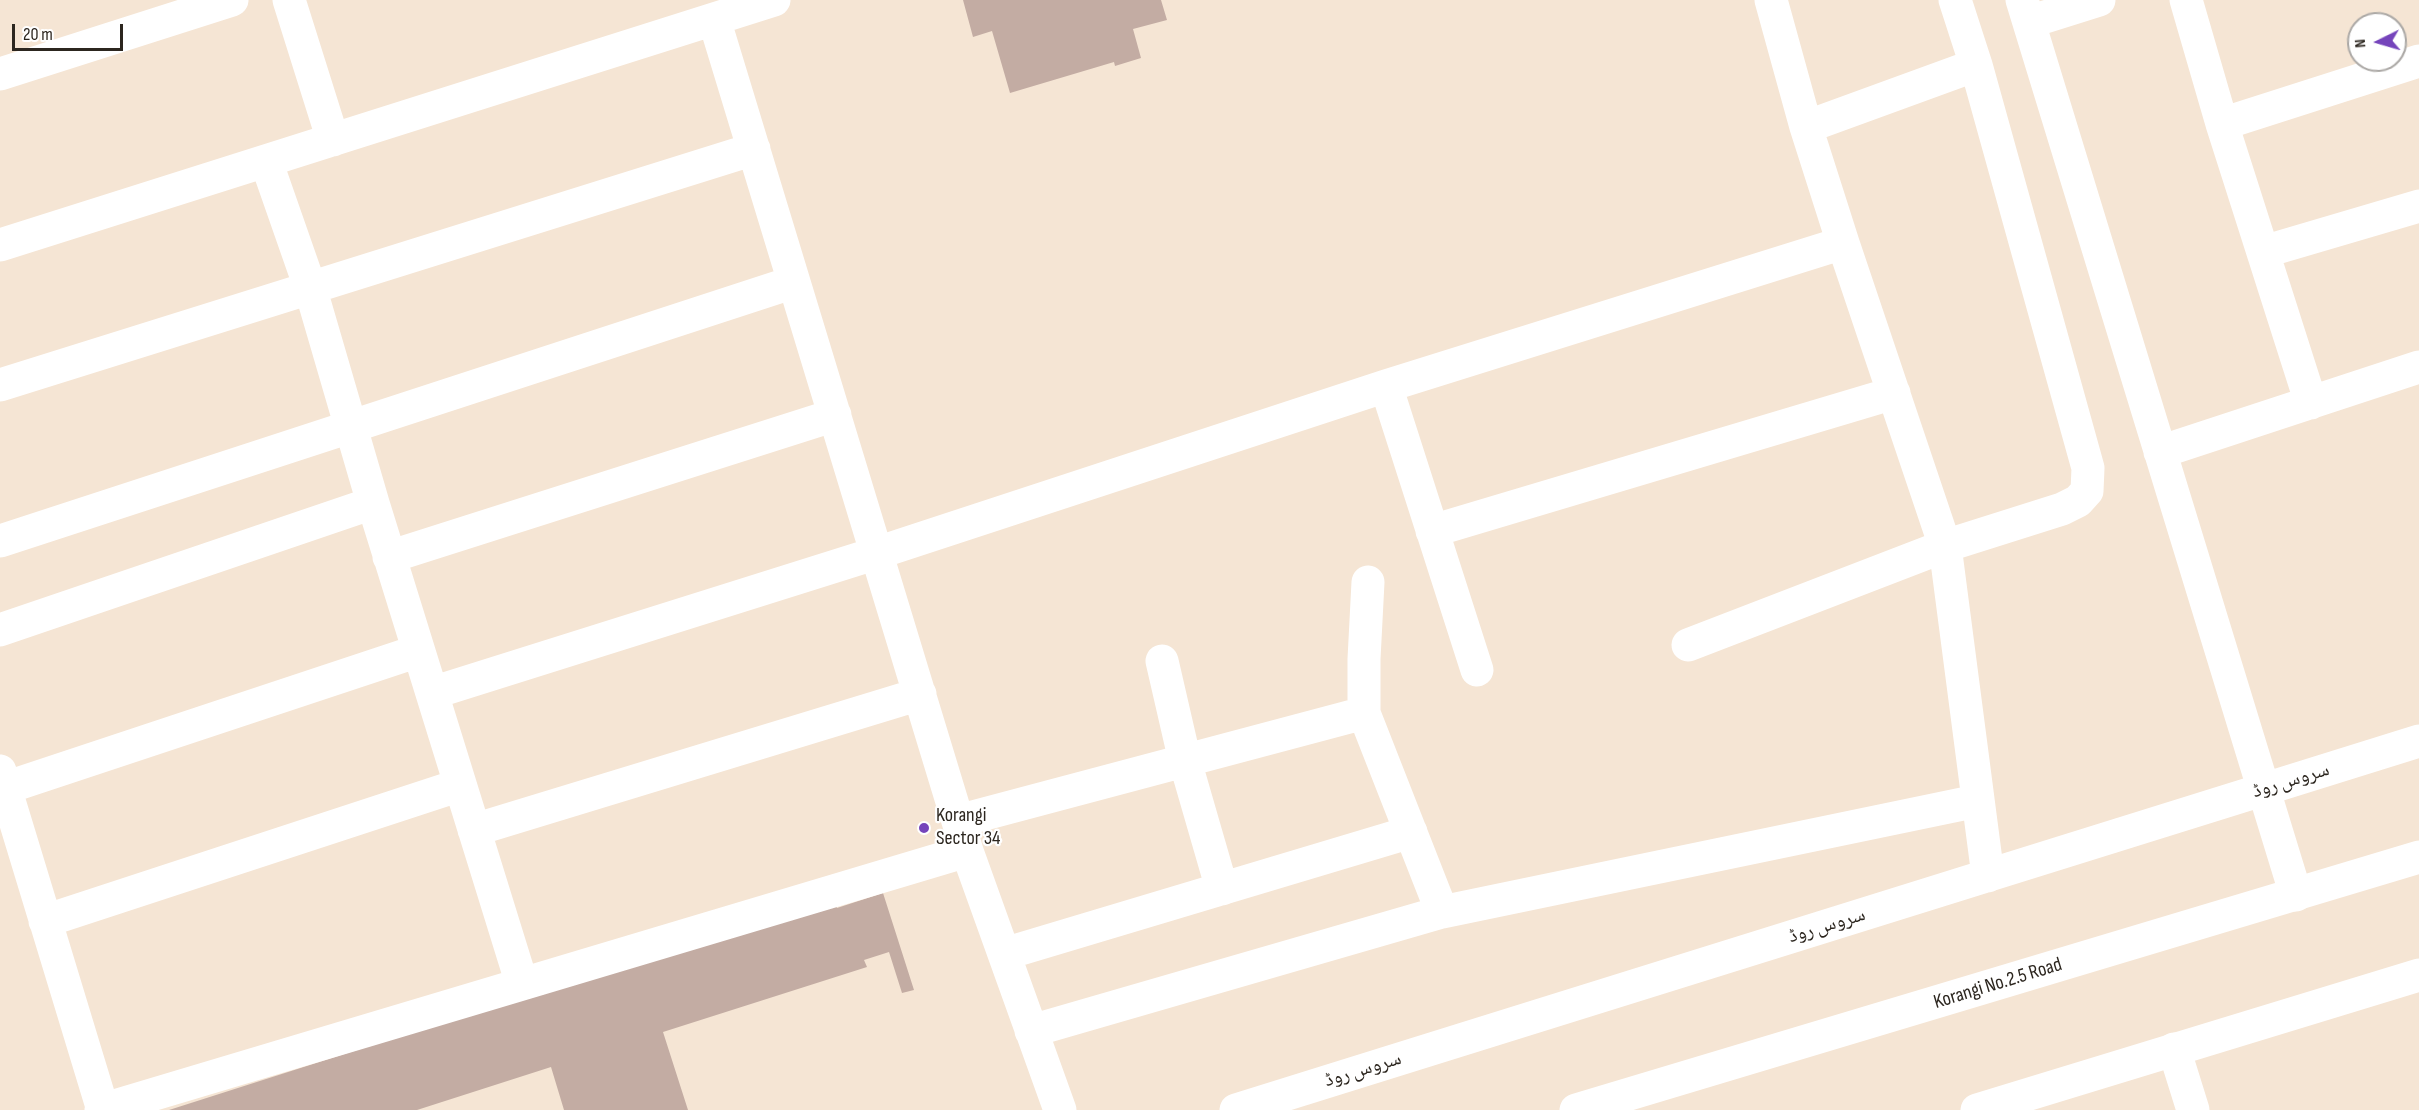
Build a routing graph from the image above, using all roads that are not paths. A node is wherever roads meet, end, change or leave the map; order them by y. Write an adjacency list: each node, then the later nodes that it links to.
1 (232, 0): 12 (street)
2 (289, 0): 15 (street)
3 (774, 0): 9 (street)
4 (1772, 0): 14 (street)
5 (1955, 0): 11 (street)
6 (2099, 0): 8 (street)
7 (2186, 0): 13 (street)
8 (2025, 11): 31 (street)
9 (714, 19): 15 (street); 16 (street)
10 (2419, 61): 13 (street)
11 (1976, 65): 14 (street); 35 (street)
12 (0, 74)
13 (2222, 124): 21 (street)
14 (1806, 127): 19 (street)
15 (333, 140): 17 (street)
16 (754, 149): 22 (street); 23 (street)
17 (267, 161): 20 (street); 23 (street)
18 (2419, 206): 21 (street)
19 (1843, 243): 26 (street); 27 (street)
20 (0, 245)
21 (2263, 252): 28 (street)
22 (794, 282): 29 (street); 30 (street)
23 (310, 286): 25 (street); 30 (street)
24 (2419, 367): 28 (street)
25 (0, 385)
26 (1386, 386): 33 (street); 36 (street)
27 (1894, 393): 33 (street); 35 (street)
28 (2311, 403): 31 (street)
29 (835, 415): 36 (street); 37 (street)
30 (350, 428): 32 (street); 34 (street)
31 (2160, 452): 51 (street)
32 (373, 503): 37 (street); 39 (street)
33 (1432, 531): 43 (street)
34 (0, 541)
35 (1946, 546): 40 (street); 52 (street)
36 (876, 553): 44 (street); 45 (street)
37 (389, 557): 41 (street)
38 (1368, 582): 46 (street)
39 (0, 630)
40 (1688, 645)
41 (418, 651): 44 (street); 49 (street)
42 (1162, 661): 48 (street)
43 (1477, 670)
44 (432, 693): 50 (street)
45 (920, 694): 53 (street); 55 (street)
46 (1365, 714): 48 (street); 54 (street)
47 (2419, 741): 51 (street, سروس روڈ)
48 (1185, 761): 55 (street); 58 (street)
49 (3, 779): 61 (street)
50 (460, 785): 53 (street); 61 (street)
51 (2264, 790): 57 (street, سروس روڈ); 59 (street)
52 (1977, 801): 57 (street); 60 (street)
53 (474, 830): 64 (street)
54 (1411, 832): 58 (street); 60 (street)
55 (963, 836): 62 (street); 64 (street)
56 (2419, 856): 59 (street, Korangi No.2.5 Road)
57 (1988, 876): 69 (street, سروس روڈ)
58 (1222, 889): 62 (street)
59 (2296, 895): 70 (street, Korangi No.2.5 Road)
60 (1442, 912): 65 (street)
61 (45, 921): 67 (street)
62 (1004, 954): 65 (street)
63 (2419, 975): 66 (street)
64 (522, 984): 67 (street)
65 (1031, 1030): 68 (street)
66 (2174, 1049): 71 (street); 72 (street)
67 (102, 1110)
68 (1060, 1110)
69 (1236, 1110)
70 (1576, 1110)
71 (1977, 1110)
72 (2193, 1110)

